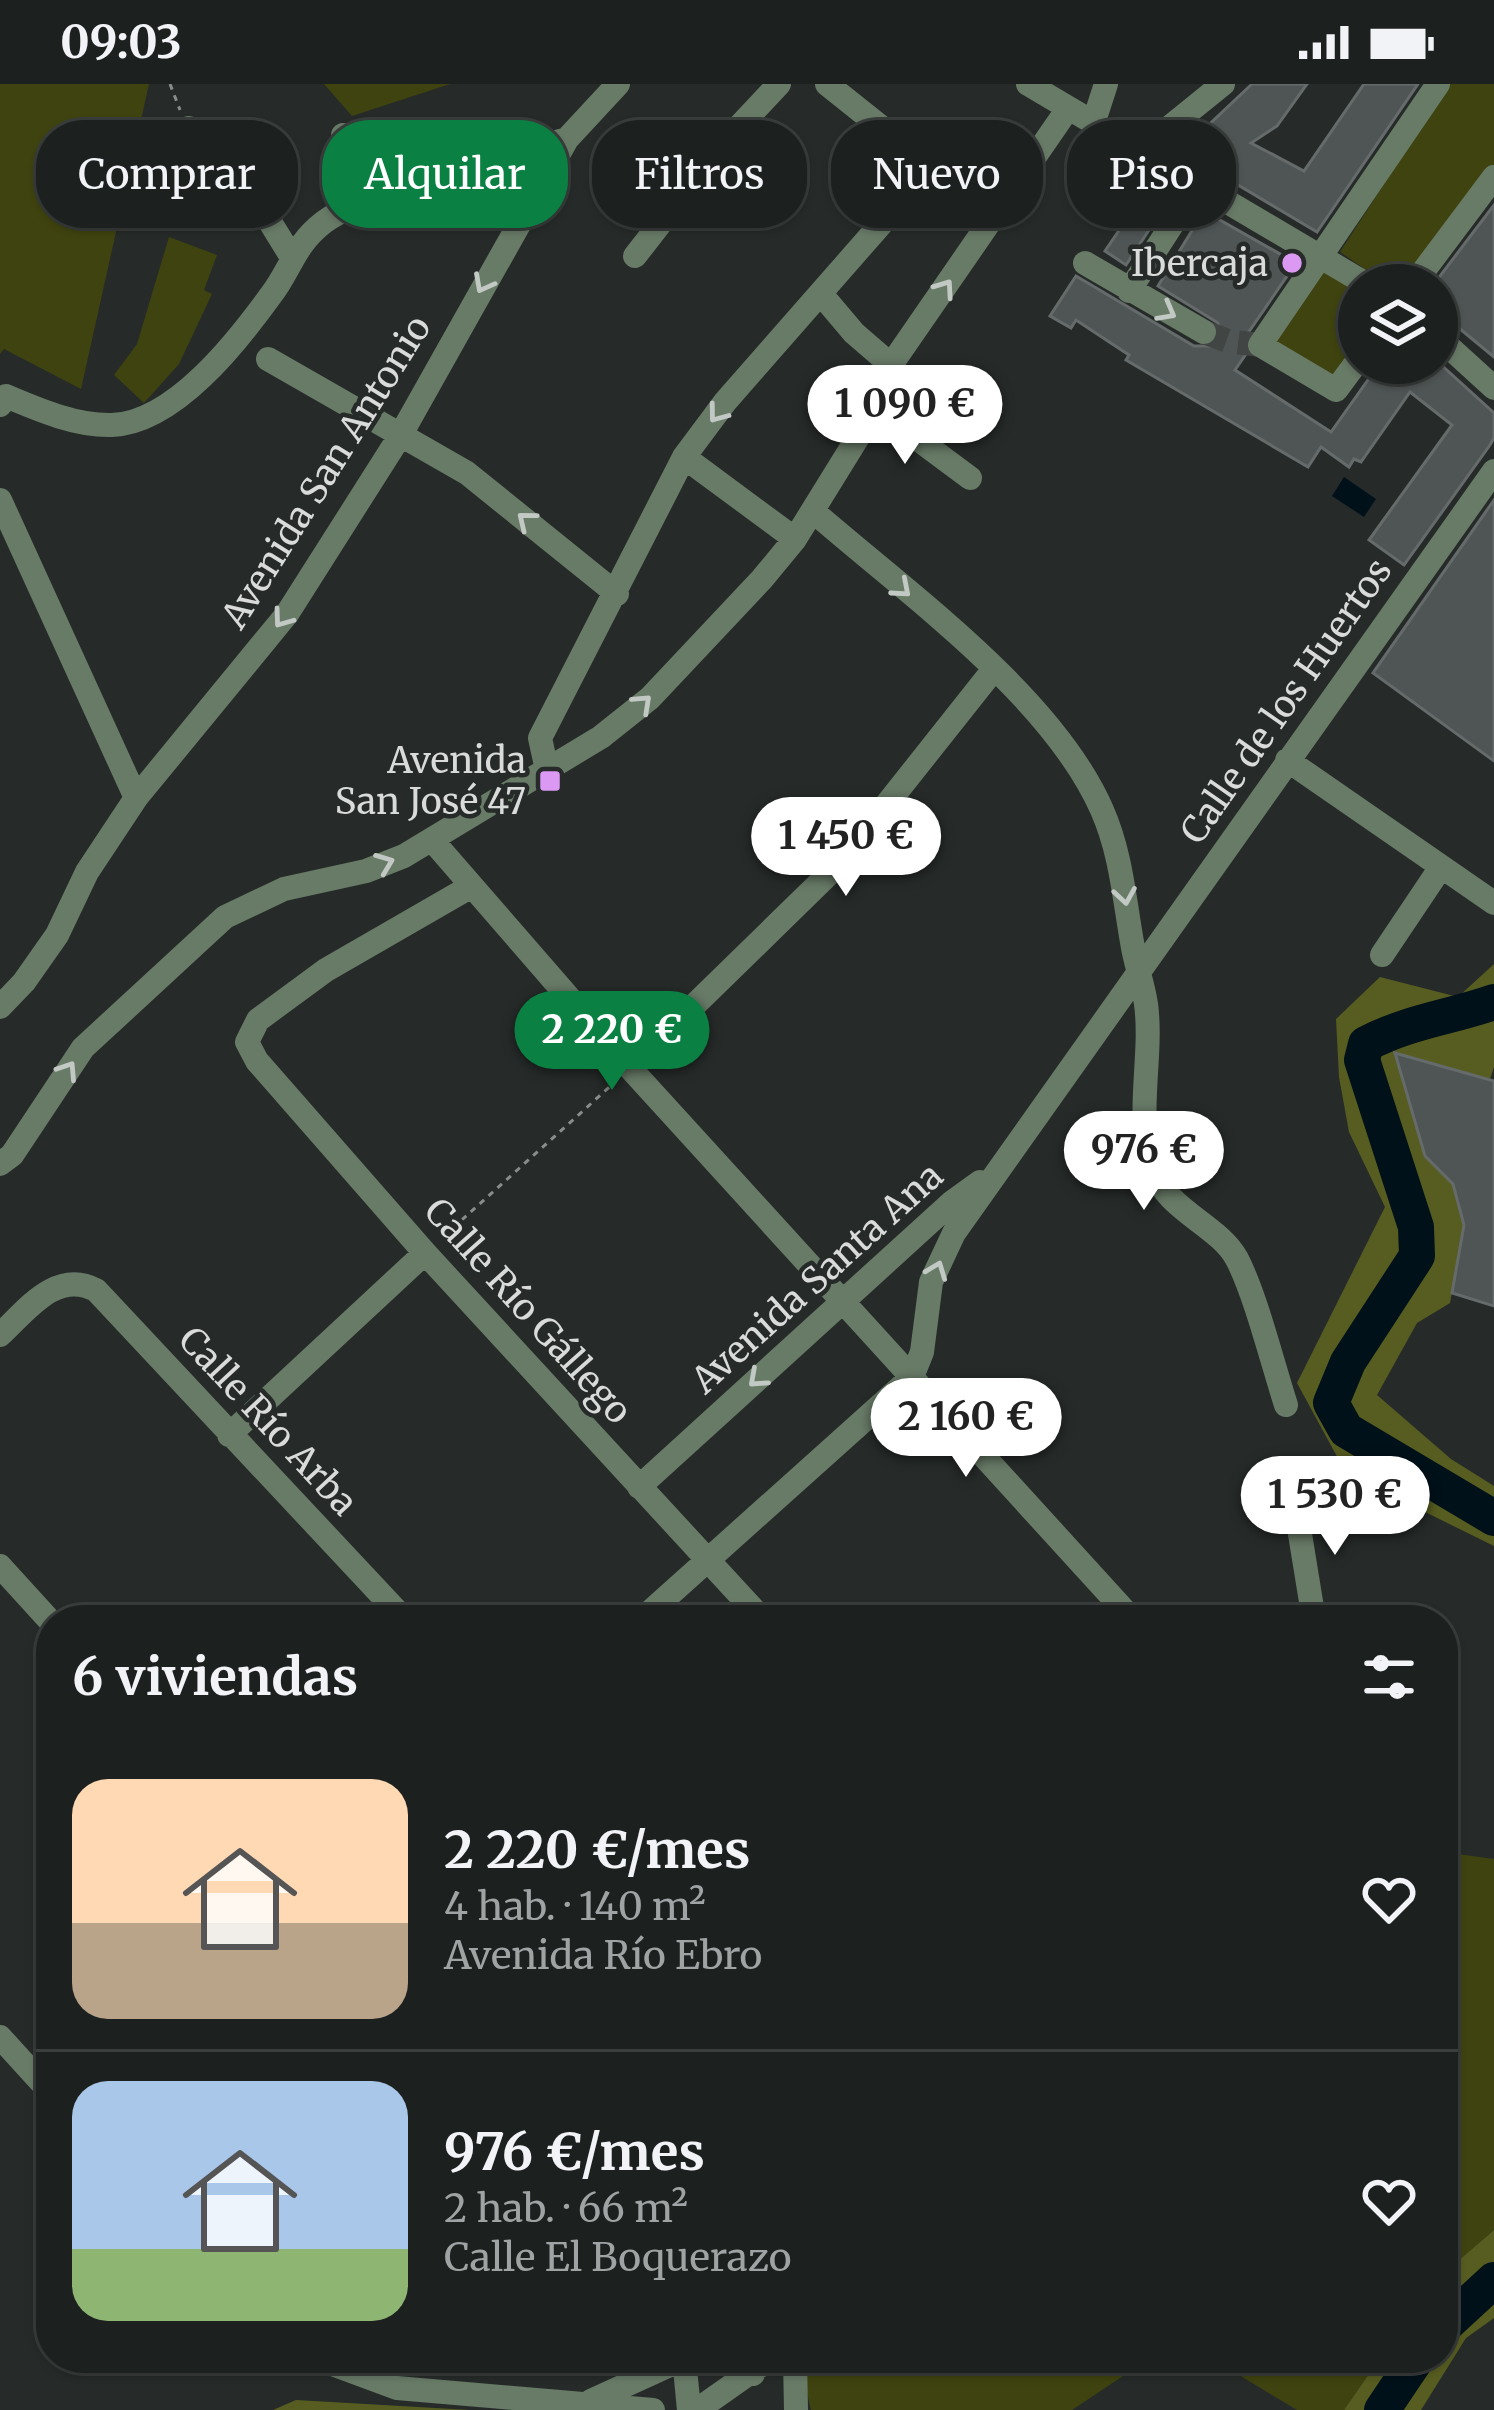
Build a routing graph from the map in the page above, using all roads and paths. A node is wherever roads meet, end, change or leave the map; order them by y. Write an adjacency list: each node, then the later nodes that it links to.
1 (170, 84): 10 (path)
2 (618, 84): 15 (street, Avenida San Antonio)
3 (779, 84): 26 (street)
4 (827, 84): 11 (street)
5 (1028, 84): 9 (street)
6 (1106, 84): 13 (street)
7 (1223, 84): 14 (street)
8 (1438, 84): 27 (street)
9 (1066, 110): 12 (street); 16 (street)
10 (186, 120)
11 (872, 120)
12 (1085, 120)
13 (1094, 120)
14 (1178, 120)
15 (568, 139)
16 (1043, 145)
17 (1494, 177): 29 (street)
18 (1236, 208): 27 (street)
19 (322, 225): 25 (street)
20 (274, 228): 25 (street)
21 (517, 228): 41 (street, Avenida San Antonio, one-way to 41)
22 (878, 228): 32 (street)
23 (988, 228): 36 (street, one-way to 23)
24 (1170, 228): 31 (street)
25 (291, 256): 39 (street)
26 (635, 256)
27 (1322, 258): 30 (street); 37 (street)
28 (1084, 263): 31 (street)
29 (1429, 264)
30 (1338, 267)
31 (1130, 291): 33 (street, one-way to 33)
32 (821, 294): 36 (street); 42 (street, one-way to 42)
33 (1204, 332)
34 (1458, 355): 38 (street)
35 (268, 359): 41 (street)
36 (891, 364): 40 (street)
37 (1340, 384)
38 (1494, 388)
39 (0, 405)
40 (876, 408): 44 (street); 46 (street)
41 (400, 436): 48 (street, one-way to 41); 52 (street, Avenida San Antonio, one-way to 52)
42 (684, 458): 47 (street); 48 (street)
43 (1494, 471): 50 (street, Calle de los Huertos)
44 (970, 478)
45 (0, 500): 52 (street)
46 (814, 512): 47 (street); 49 (street, one-way to 49)
47 (795, 539): 51 (street, one-way to 47)
48 (617, 594): 51 (street)
49 (994, 669): 58 (street, one-way to 58); 60 (street)
50 (1287, 760): 54 (street); 58 (street, Calle de los Huertos)
51 (548, 770): 53 (street)
52 (136, 798): 59 (street, Avenida San Antonio)
53 (432, 840): 55 (street); 61 (street, one-way to 53)
54 (1441, 867): 56 (street); 57 (street)
55 (470, 887): 60 (street); 63 (street, Calle Río Gállego)
56 (1494, 903)
57 (1382, 955)
58 (1138, 975): 62 (street, Avenida Santa Ana); 67 (street)
59 (0, 1007)
60 (630, 1068): 63 (path); 64 (street)
61 (0, 1164)
62 (992, 1174): 64 (street, Avenida Santa Ana); 66 (street, Avenida Santa Ana, one-way to 62)
63 (425, 1253): 68 (street); 70 (street, Calle Río Gállego)
64 (844, 1300): 66 (street); 70 (street, Avenida Santa Ana, one-way to 70)
65 (0, 1335): 68 (street, Calle Río Arba)
66 (912, 1377): 71 (street); 76 (street)
67 (1286, 1405)
68 (229, 1435): 73 (street, Calle Río Arba)
69 (1292, 1485): 77 (street)
70 (638, 1487): 71 (street, Calle Río Gállego)
71 (710, 1560): 74 (street); 75 (street, Calle Río Gállego)
72 (0, 1566): 78 (street)
73 (391, 1605)
74 (658, 1605)
75 (750, 1605)
76 (1119, 1605)
77 (1312, 1605)
78 (36, 1606)
79 (0, 2037): 80 (street)
80 (36, 2076)
81 (356, 2373): 86 (street)
82 (648, 2373): 86 (street)
83 (678, 2373): 88 (street)
84 (751, 2373): 88 (street)
85 (795, 2373): 89 (street)
86 (589, 2402): 87 (street)
87 (653, 2410)
88 (693, 2410)
89 (796, 2410)

